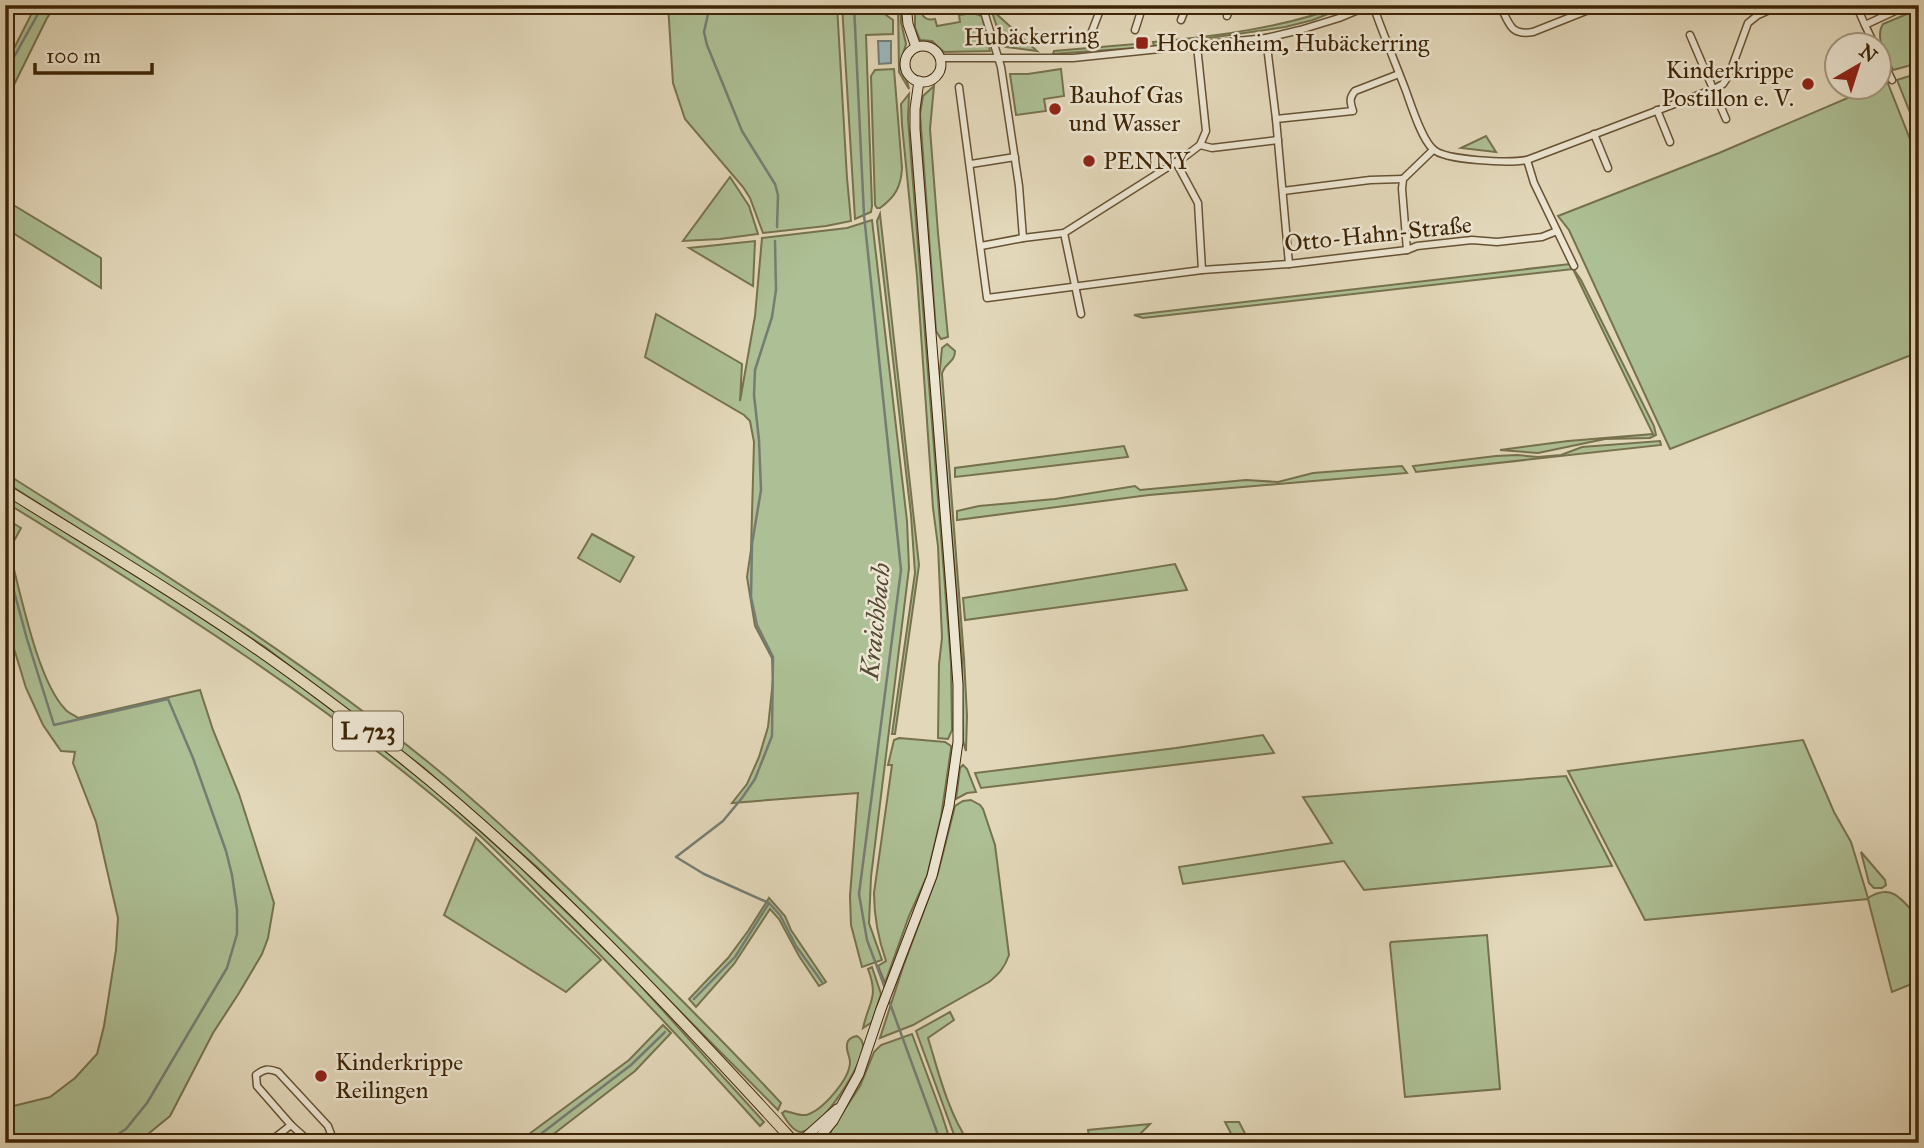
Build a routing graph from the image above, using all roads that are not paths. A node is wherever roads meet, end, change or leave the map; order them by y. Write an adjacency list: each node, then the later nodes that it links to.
1 (906, 5): 23 (main road)
2 (982, 5): 25 (street)
3 (1102, 5): 18 (street)
4 (1143, 5): 17 (street)
5 (1187, 5): 15 (street)
6 (1231, 5): 14 (street)
7 (1371, 5): 21 (street, Hubäckerring); 26 (street)
8 (1500, 5): 13 (street)
9 (1601, 5): 13 (street)
10 (1781, 5): 29 (street)
11 (1856, 5): 16 (street)
12 (1908, 5): 16 (street)
13 (1587, 8)
14 (1227, 16)
15 (1181, 20)
16 (1865, 24): 19 (street)
17 (1135, 30)
18 (1091, 31)
19 (1869, 32)
20 (1690, 35): 29 (street)
21 (1266, 38): 22 (street, Hubäckerring); 31 (street)
22 (1197, 46): 25 (street, Hubäckerring); 36 (street)
23 (916, 47): 24 (main road); 27 (main road)
24 (939, 58): 25 (street, Hubäckerring); 27 (main road)
25 (998, 58): 38 (street)
26 (1399, 74): 31 (street); 37 (street)
27 (919, 81): 56 (main road)
28 (959, 87): 41 (street)
29 (1714, 89): 30 (street); 32 (street)
30 (1657, 110): 33 (street); 35 (street)
31 (1276, 119): 34 (street)
32 (1726, 119)
33 (1594, 134): 39 (street); 42 (street)
34 (1278, 140): 36 (street); 44 (street)
35 (1670, 142)
36 (1200, 145): 40 (street)
37 (1433, 150): 39 (street); 43 (street)
38 (1015, 157): 41 (street); 47 (street)
39 (1528, 160): 45 (street)
40 (1176, 162): 46 (street); 52 (street)
41 (971, 164): 48 (street)
42 (1608, 168)
43 (1403, 178): 44 (street); 49 (street)
44 (1283, 191): 50 (street)
45 (1557, 231): 49 (street, Otto-Hahn-Straße); 51 (street)
46 (1064, 233): 47 (street); 53 (street)
47 (1023, 238): 48 (street)
48 (981, 246): 53 (street, Otto-Hahn-Straße)
49 (1406, 250): 50 (street, Otto-Hahn-Straße)
50 (1289, 264): 52 (street, Otto-Hahn-Straße)
51 (1574, 266)
52 (1202, 270): 53 (street, Otto-Hahn-Straße)
53 (1075, 286): 54 (street)
54 (1081, 314)
55 (5, 489): 62 (main road, L 723)
56 (843, 1103): 58 (main road); 62 (main road)
57 (291, 1125): 59 (street); 60 (street); 61 (street)
58 (826, 1130): 63 (main road); 64 (main road)
59 (268, 1143)
60 (311, 1143)
61 (326, 1143)
62 (797, 1143)
63 (815, 1143)
64 (822, 1143)

